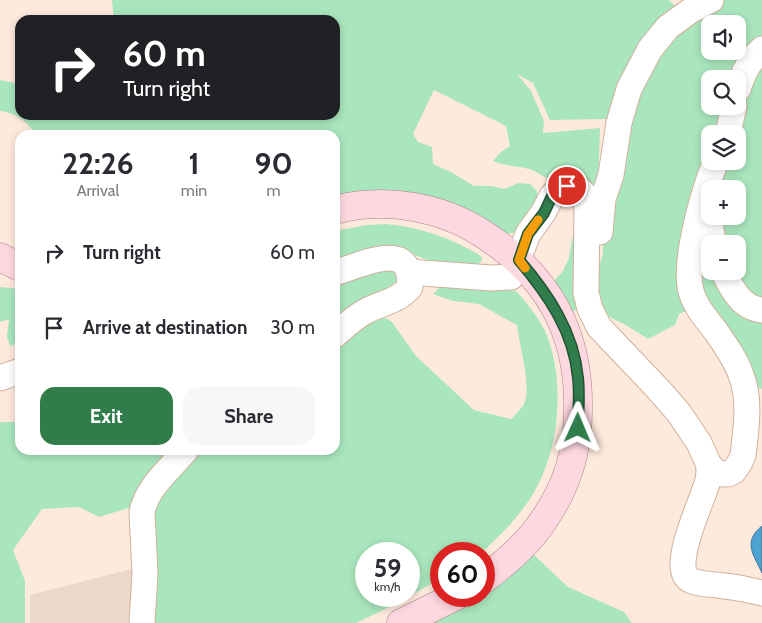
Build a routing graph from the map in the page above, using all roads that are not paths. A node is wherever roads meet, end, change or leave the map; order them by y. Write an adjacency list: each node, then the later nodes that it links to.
1 (710, 0): 11 (street)
2 (762, 49): 3 (street)
3 (745, 70)
4 (701, 205): 19 (street)
5 (340, 209): 7 (main road)
6 (0, 257): 8 (main road)
7 (519, 260): 10 (street); 11 (street); 14 (main road)
8 (15, 264)
9 (340, 271): 10 (street)
10 (409, 272): 15 (street)
11 (587, 276): 14 (street)
12 (728, 280): 13 (street)
13 (762, 310)
14 (576, 314): 19 (street); 20 (main road)
15 (340, 330)
16 (15, 373): 17 (street)
17 (0, 378)
18 (182, 455): 23 (street)
19 (709, 465): 21 (street)
20 (495, 570)
21 (762, 592)
22 (434, 607): 24 (main road)
23 (142, 623)
24 (401, 623)

